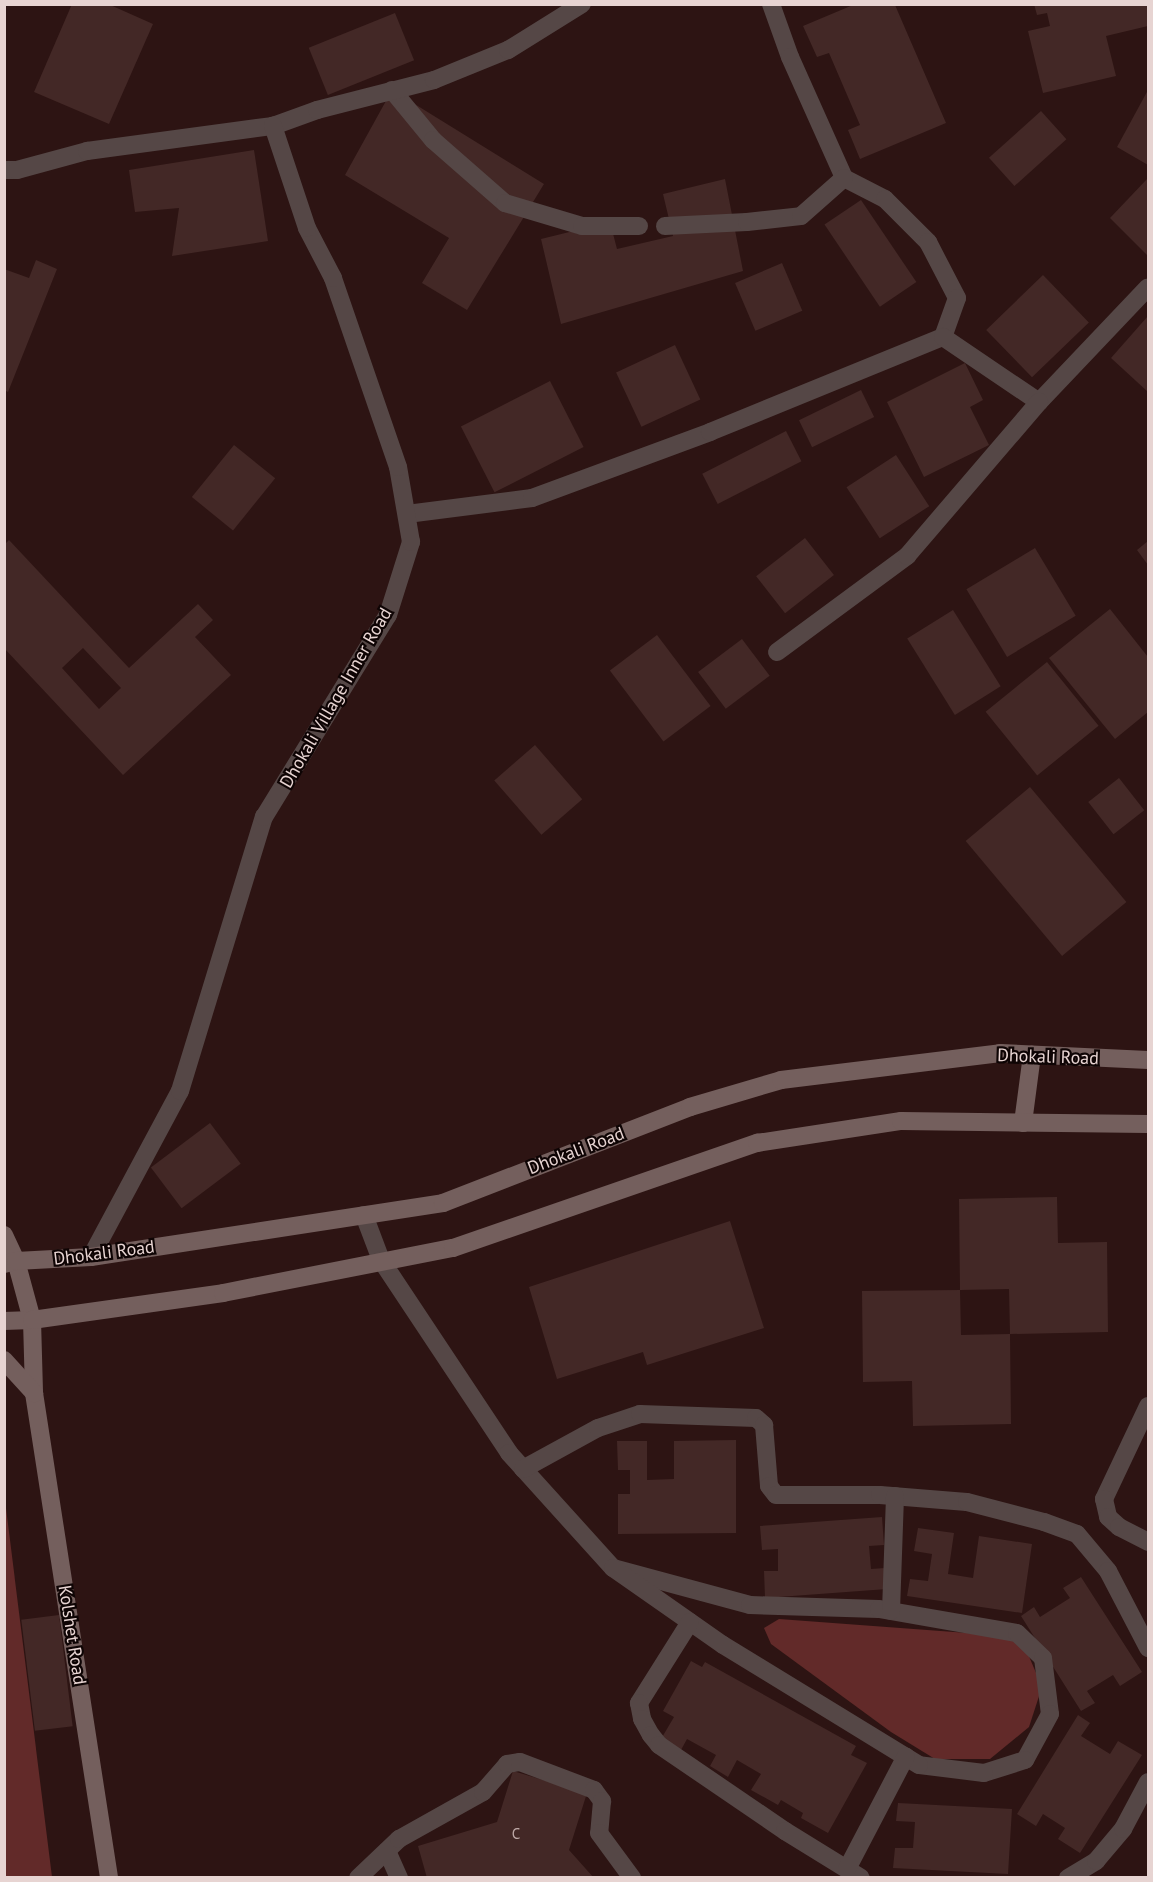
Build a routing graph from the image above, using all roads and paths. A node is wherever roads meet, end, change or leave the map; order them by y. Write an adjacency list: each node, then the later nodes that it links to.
1 (582, 4): 3 (street)
2 (771, 4): 6 (street)
3 (392, 90): 4 (street); 7 (street)
4 (273, 126): 5 (street); 12 (street, Dhokali Village Inner Road)
5 (4, 170)
6 (844, 178): 8 (street); 10 (street)
7 (639, 226)
8 (665, 226)
9 (1149, 287): 11 (street)
10 (943, 337): 11 (street); 12 (street)
11 (1038, 402): 13 (street)
12 (407, 514): 20 (street, Dhokali Village Inner Road)
13 (777, 652)
14 (1032, 1055): 15 (street, Dhokali Road); 16 (street); 18 (street, Dhokali Road)
15 (1149, 1060)
16 (1023, 1123): 17 (street); 21 (street)
17 (1149, 1124)
18 (364, 1215): 20 (street, Dhokali Road); 21 (street)
19 (4, 1235): 22 (street, Kolshet Road)
20 (92, 1257): 22 (street, Dhokali Road)
21 (381, 1260): 23 (street); 28 (street)
22 (10, 1263): 23 (street, Kolshet Road)
23 (32, 1320): 24 (street); 26 (street, Kolshet Road)
24 (4, 1321)
25 (4, 1360): 26 (street)
26 (34, 1393): 39 (street, Kolshet Road)
27 (1149, 1406): 30 (street)
28 (523, 1469): 29 (street); 31 (street)
29 (895, 1496): 32 (street); 34 (street)
30 (1149, 1542)
31 (613, 1568): 32 (street); 33 (street)
32 (891, 1611): 35 (street)
33 (690, 1622): 35 (street); 38 (street)
34 (1149, 1648)
35 (906, 1756): 38 (street)
36 (1149, 1782): 43 (street)
37 (387, 1851): 40 (street); 41 (street); 42 (street)
38 (854, 1873)
39 (110, 1878)
40 (358, 1878)
41 (399, 1878)
42 (632, 1878)
43 (1068, 1878)

